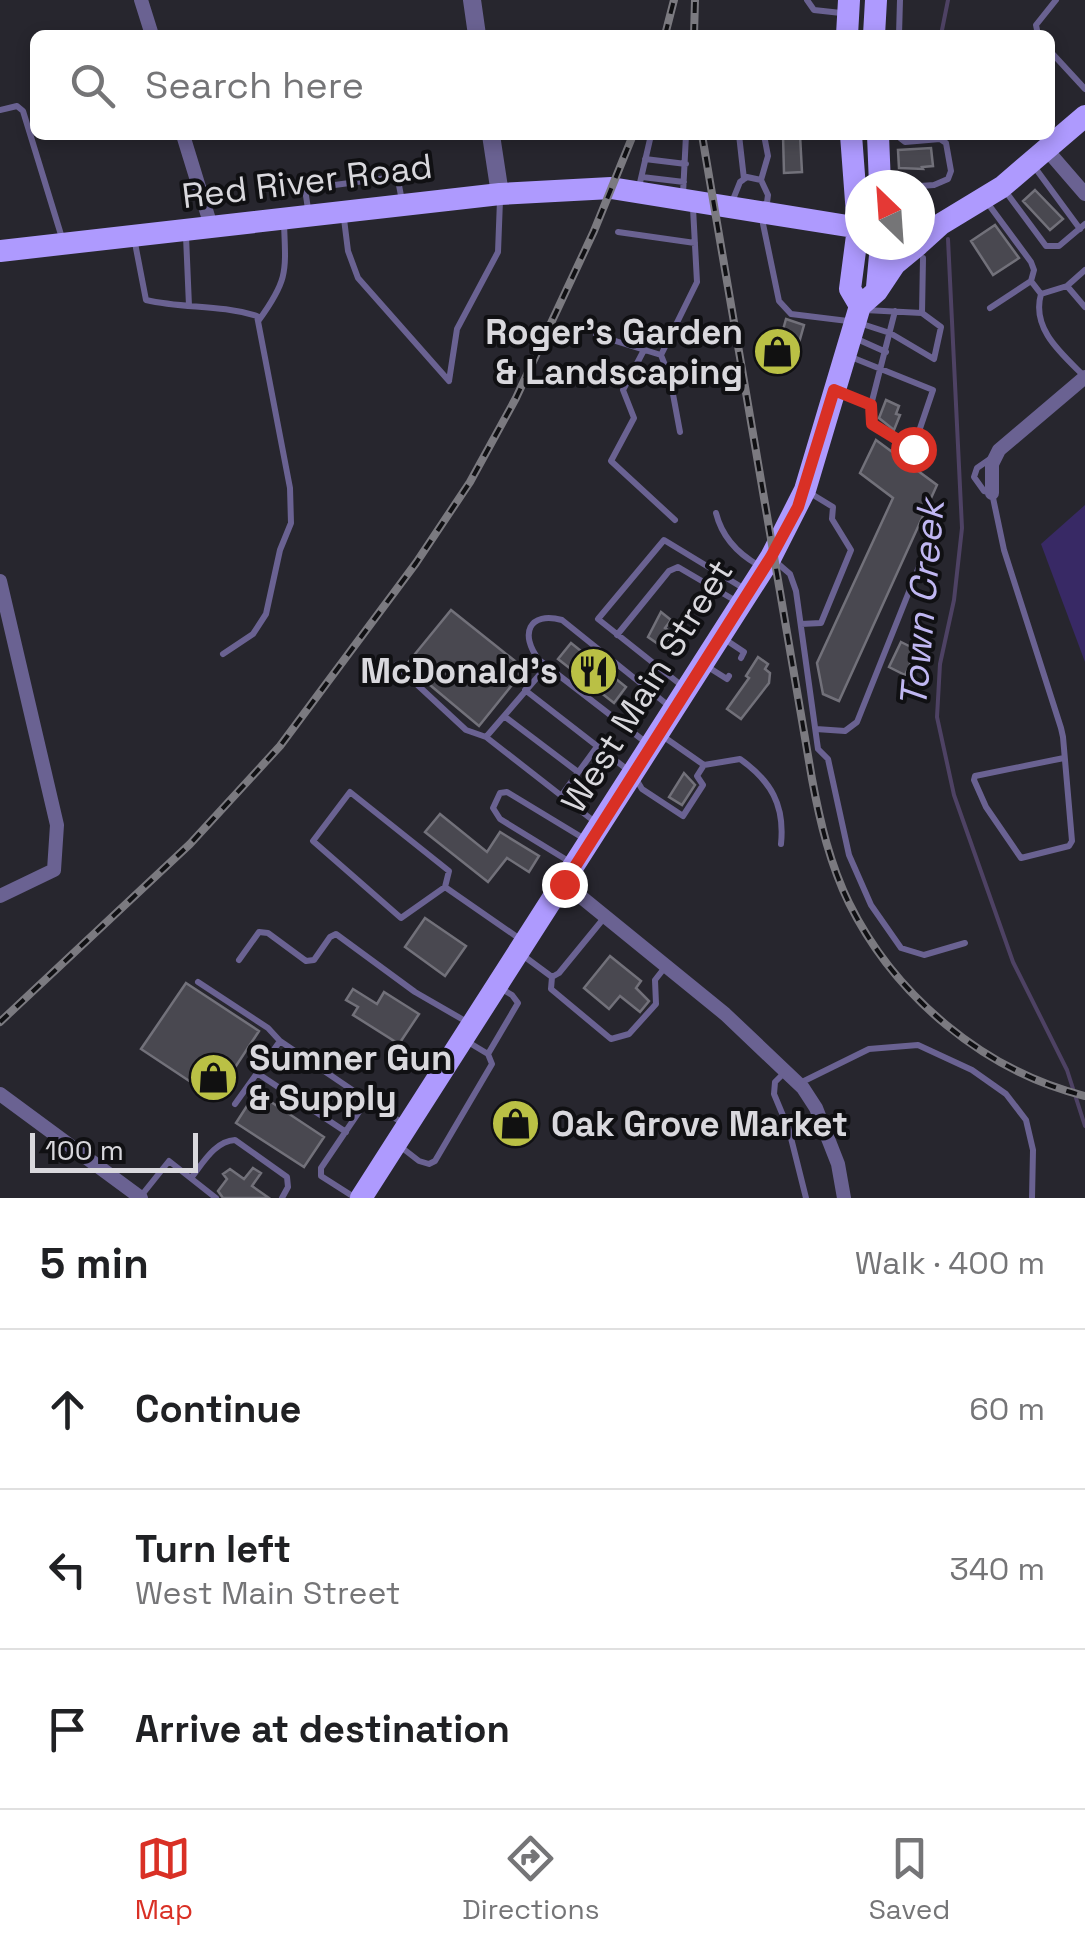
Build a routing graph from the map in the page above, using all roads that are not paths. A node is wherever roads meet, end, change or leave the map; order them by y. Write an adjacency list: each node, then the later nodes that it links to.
1 (141, 0): 8 (street)
2 (472, 0): 9 (street)
3 (807, 0): 7 (lane)
4 (876, 0): 10 (main road)
5 (900, 0): 11 (lane)
6 (1056, 0): 12 (lane)
7 (848, 16)
8 (150, 30)
9 (476, 30)
10 (874, 30)
11 (898, 30)
12 (1037, 30)
13 (1055, 57): 14 (lane)
14 (1085, 90)
15 (0, 110): 17 (lane)
16 (1085, 116): 30 (main road)
17 (30, 135)
18 (32, 140): 57 (lane)
19 (185, 140): 50 (street)
20 (493, 140): 39 (street)
21 (650, 140): 31 (lane)
22 (686, 140): 32 (lane)
23 (740, 140): 35 (lane)
24 (765, 140): 36 (lane)
25 (852, 140): 33 (main road)
26 (878, 140): 34 (main road)
27 (902, 140): 28 (lane)
28 (928, 140)
29 (942, 140): 38 (lane)
30 (1039, 157): 41 (main road); 42 (street); 52 (lane)
31 (646, 159): 32 (lane); 37 (lane)
32 (686, 164): 40 (lane)
33 (855, 170)
34 (879, 170)
35 (744, 179): 36 (lane); 44 (lane)
36 (761, 180): 46 (lane)
37 (640, 185): 39 (main road, Red River Road); 40 (main road, Red River Road)
38 (935, 186)
39 (500, 194): 43 (main road, Red River Road); 45 (lane)
40 (686, 194): 44 (main road, Red River Road); 56 (lane)
41 (994, 194): 49 (main road); 52 (lane); 64 (lane)
42 (1085, 194)
43 (402, 205): 45 (main road, Red River Road); 47 (lane)
44 (731, 208): 46 (main road, Red River Road)
45 (342, 212): 47 (main road, Red River Road)
46 (763, 213): 51 (main road, Red River Road); 72 (lane)
47 (309, 216): 48 (main road, Red River Road)
48 (284, 218): 50 (main road, Red River Road); 73 (lane)
49 (935, 223)
50 (211, 226): 53 (main road, Red River Road)
51 (845, 226)
52 (1082, 226)
53 (185, 230): 55 (main road, Red River Road); 67 (lane)
54 (618, 232): 56 (lane)
55 (134, 237): 57 (main road, Red River Road); 67 (lane)
56 (695, 243): 78 (lane)
57 (64, 244): 58 (main road, Red River Road)
58 (0, 251)
59 (854, 260): 72 (main road)
60 (876, 260): 72 (main road)
61 (901, 260): 72 (main road)
62 (920, 260): 71 (lane)
63 (1085, 270): 65 (lane)
64 (1031, 281): 66 (lane); 69 (lane)
65 (1066, 286): 66 (lane); 68 (lane)
66 (1041, 294): 80 (lane)
67 (190, 306): 73 (lane)
68 (1085, 307)
69 (990, 308)
70 (895, 311): 71 (lane); 72 (lane); 74 (lane)
71 (922, 313): 74 (lane)
72 (858, 320): 74 (lane); 77 (lane); 79 (lane); 81 (main road, West Main Street)
73 (258, 321): 95 (lane)
74 (890, 333): 77 (lane)
75 (596, 334): 76 (lane)
76 (644, 350): 78 (lane); 87 (lane)
77 (886, 352): 79 (lane)
78 (661, 355): 83 (lane)
79 (882, 369): 82 (lane); 82 (lane)
80 (1085, 377): 85 (street)
81 (834, 390): 82 (lane); 84 (main road, West Main Street)
82 (871, 405)
83 (680, 432)
84 (804, 490): 89 (main road, West Main Street); 92 (lane)
85 (992, 492): 109 (lane)
86 (716, 513): 89 (lane)
87 (675, 520)
88 (926, 549): 105 (lane)
89 (767, 563): 91 (main road, West Main Street); 92 (lane)
90 (0, 581): 118 (street)
91 (745, 598): 93 (lane); 93 (lane); 94 (main road, West Main Street)
92 (801, 624): 105 (lane)
93 (618, 635): 102 (lane)
94 (720, 636): 96 (lane); 97 (main road, West Main Street)
95 (223, 654)
96 (740, 658)
97 (703, 663): 100 (lane); 102 (main road, West Main Street)
98 (396, 665): 106 (lane)
99 (547, 666): 101 (lane); 103 (lane); 107 (lane)
100 (729, 676)
101 (526, 690): 104 (lane); 108 (lane)
102 (686, 690): 103 (main road, West Main Street)
103 (674, 710): 107 (main road, West Main Street)
104 (504, 716): 106 (lane); 111 (lane)
105 (816, 729): 120 (lane)
106 (486, 737): 113 (lane)
107 (655, 740): 110 (lane); 112 (main road, West Main Street)
108 (596, 748): 111 (lane); 112 (lane)
109 (1064, 758): 109 (lane)
110 (704, 765): 112 (lane); 115 (lane)
111 (578, 772): 113 (lane)
112 (633, 774): 114 (main road, West Main Street)
113 (561, 796): 114 (lane)
114 (595, 834): 116 (main road, West Main Street); 116 (lane)
115 (781, 844)
116 (569, 874): 119 (street); 121 (main road, West Main Street)
117 (445, 887): 117 (lane); 121 (lane)
118 (0, 896)
119 (605, 917): 123 (street); 124 (lane)
120 (965, 943)
121 (522, 947): 124 (lane); 126 (main road, West Main Street)
122 (239, 960): 127 (lane)
123 (666, 966): 124 (lane); 131 (street)
124 (552, 977)
125 (198, 982): 129 (lane)
126 (497, 987): 127 (main road, West Main Street); 128 (lane)
127 (472, 1026): 128 (lane); 130 (lane); 138 (main road, West Main Street)
128 (501, 1032): 130 (lane)
129 (280, 1041): 132 (lane); 135 (lane)
130 (488, 1054): 138 (lane)
131 (786, 1072): 133 (street); 144 (lane)
132 (257, 1073): 136 (lane); 137 (lane)
133 (799, 1084): 145 (street); 146 (lane)
134 (0, 1094): 140 (street)
135 (366, 1100): 137 (lane); 138 (lane)
136 (235, 1104)
137 (346, 1132): 143 (lane)
138 (401, 1135): 143 (main road, West Main Street)
139 (191, 1178): 140 (lane); 141 (lane); 142 (lane)
140 (134, 1196)
141 (216, 1198)
142 (282, 1198)
143 (358, 1198)
144 (806, 1198)
145 (844, 1198)
146 (1032, 1198)

